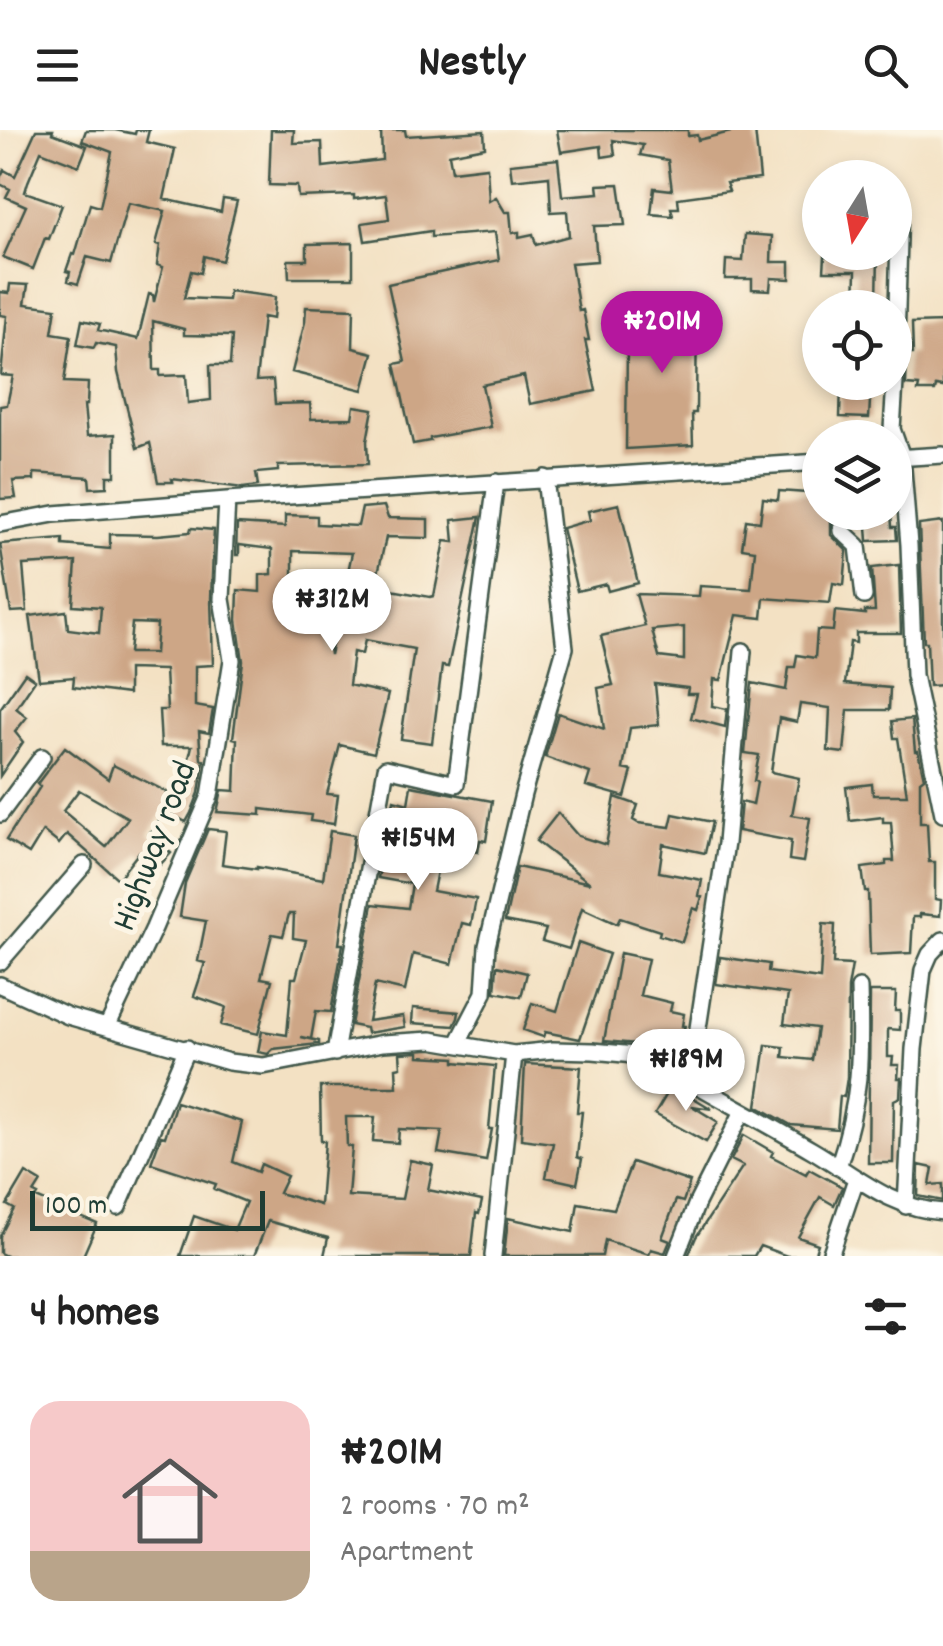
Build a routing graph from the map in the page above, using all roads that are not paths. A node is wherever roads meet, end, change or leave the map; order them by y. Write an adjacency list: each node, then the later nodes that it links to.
1 (943, 454): 2 (street)
2 (912, 456)
3 (802, 463): 4 (street)
4 (545, 478): 5 (street); 21 (street)
5 (496, 482): 6 (street); 23 (street)
6 (227, 500): 7 (street); 20 (street, Highway road)
7 (0, 524)
8 (842, 530): 10 (street)
9 (907, 530): 14 (street)
10 (864, 596)
11 (743, 651): 25 (street)
12 (42, 757): 13 (street)
13 (0, 814)
14 (943, 814)
15 (84, 865): 17 (street)
16 (943, 940): 29 (street)
17 (0, 962)
18 (0, 986): 20 (street)
19 (858, 988): 27 (street)
20 (107, 1027): 22 (street)
21 (458, 1043): 23 (street); 24 (street)
22 (187, 1048): 23 (street); 30 (street)
23 (334, 1053)
24 (514, 1054): 25 (street); 32 (street)
25 (690, 1082): 26 (street)
26 (743, 1111): 27 (street); 33 (street)
27 (838, 1167): 28 (street)
28 (856, 1180): 29 (street); 34 (street)
29 (906, 1206): 31 (street)
30 (118, 1207)
31 (943, 1212)
32 (493, 1256)
33 (676, 1256)
34 (830, 1256)

